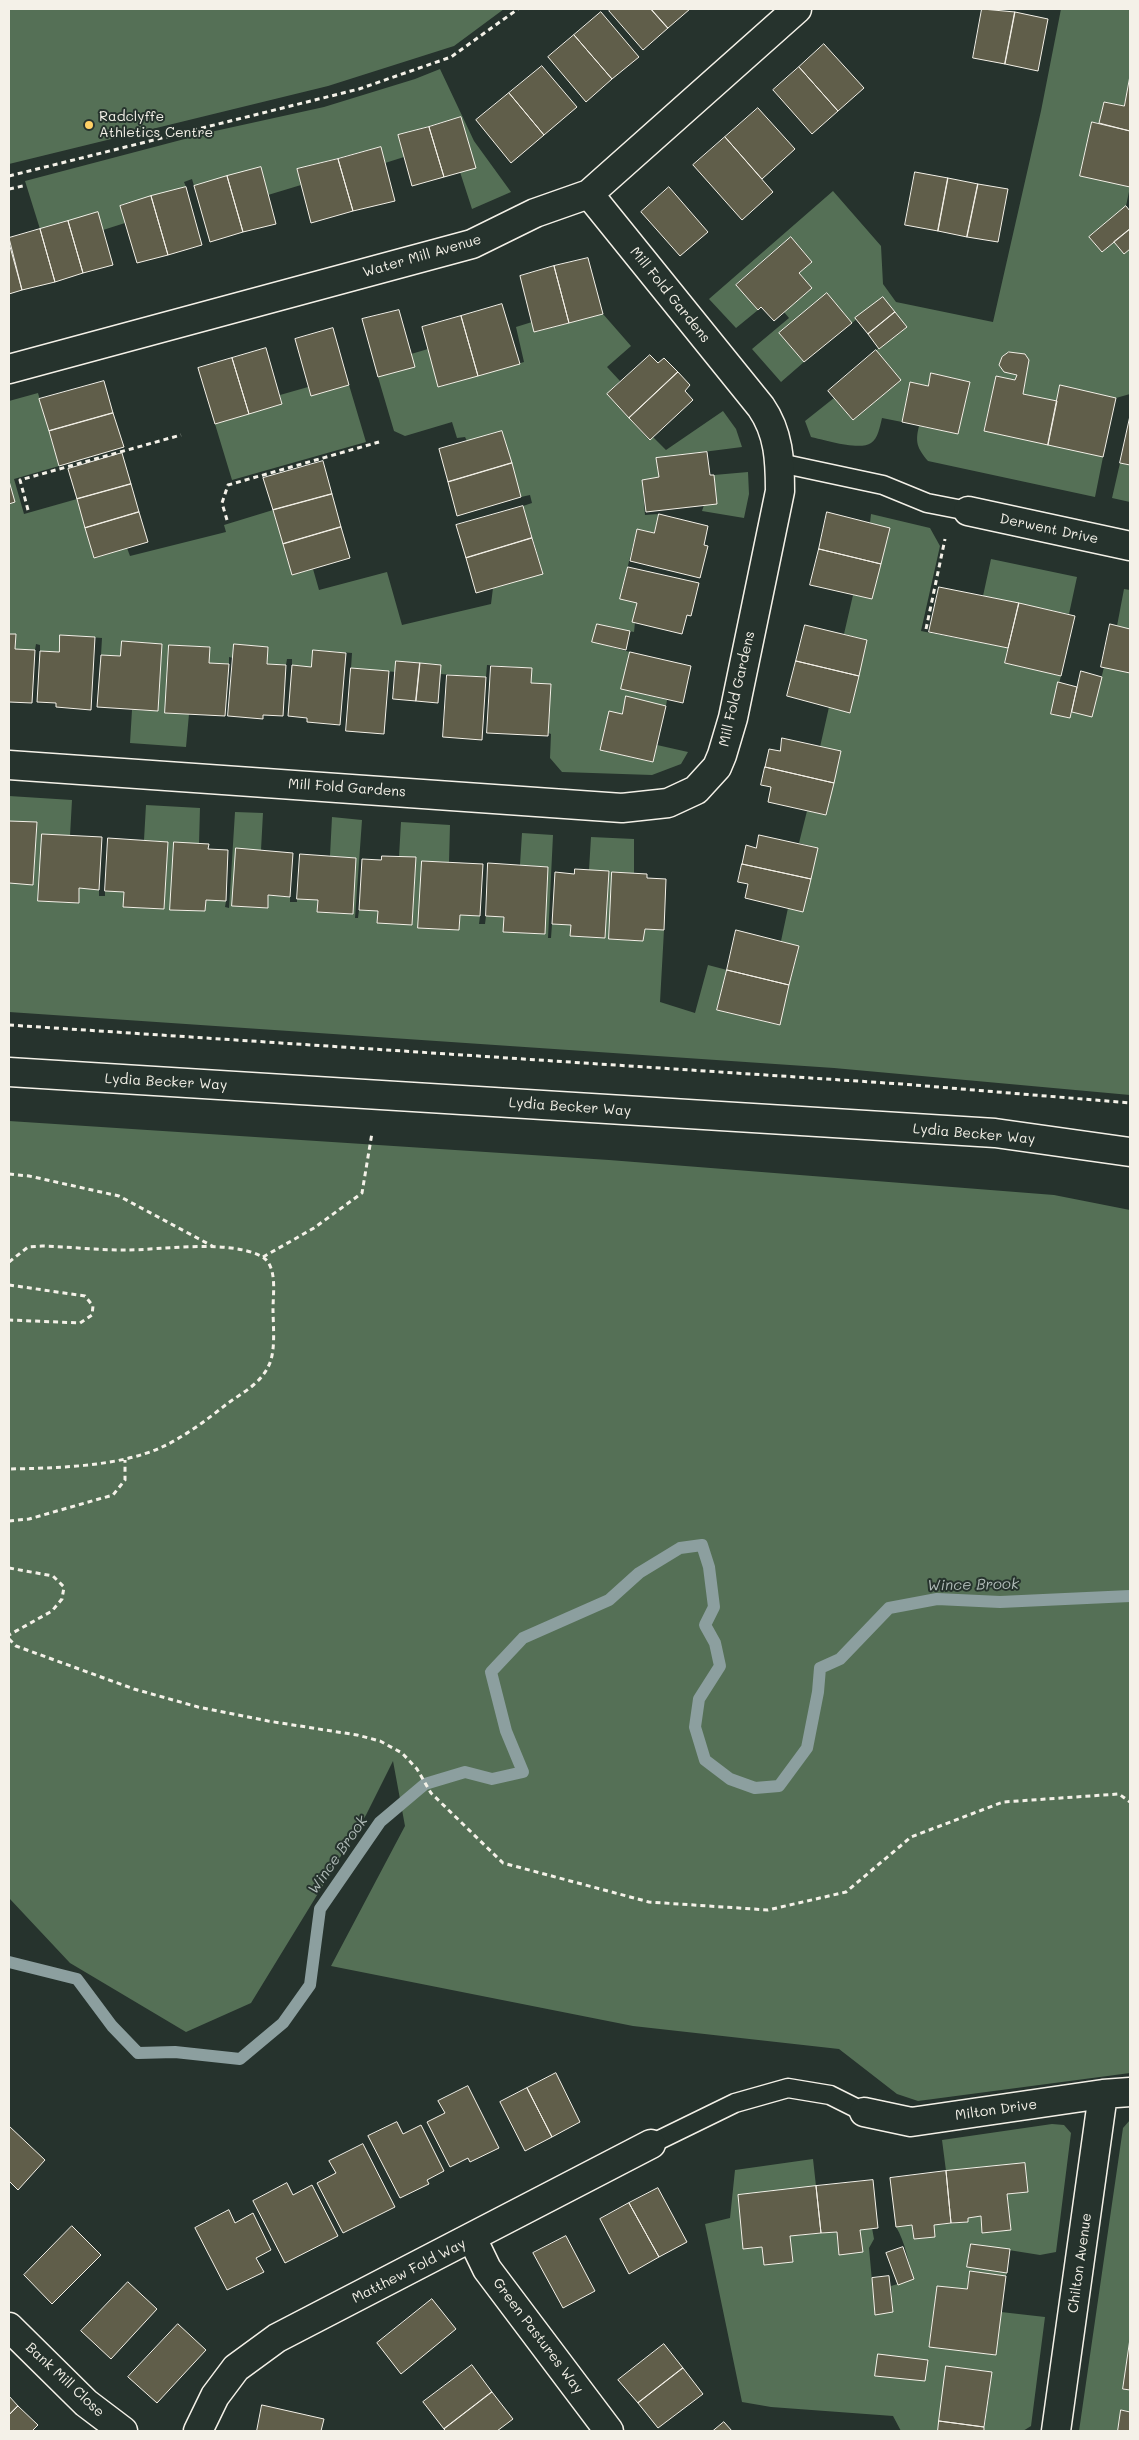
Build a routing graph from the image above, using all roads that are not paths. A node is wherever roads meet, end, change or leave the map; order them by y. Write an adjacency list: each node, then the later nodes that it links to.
1 (797, 9): 2 (street, Water Mill Avenue)
2 (589, 194): 3 (street, Water Mill Avenue); 4 (street, Mill Fold Gardens)
3 (9, 369)
4 (780, 463): 5 (lane); 7 (street, Mill Fold Gardens)
5 (960, 509): 6 (street, Derwent Drive)
6 (1130, 546)
7 (9, 764)
8 (9, 1072): 9 (street, Lydia Becker Way)
9 (1130, 1152)
10 (1130, 2092): 11 (street, Milton Drive)
11 (1103, 2094): 12 (street, Milton Drive); 19 (street, Chilton Avenue)
12 (864, 2112): 13 (lane)
13 (651, 2144): 14 (street, Matthew Fold Way)
14 (472, 2238): 17 (street, Matthew Fold Way); 18 (street, Green Pastures Way)
15 (9, 2327): 16 (street, Bank Mill Close)
16 (123, 2431)
17 (198, 2431)
18 (609, 2431)
19 (1056, 2431)

